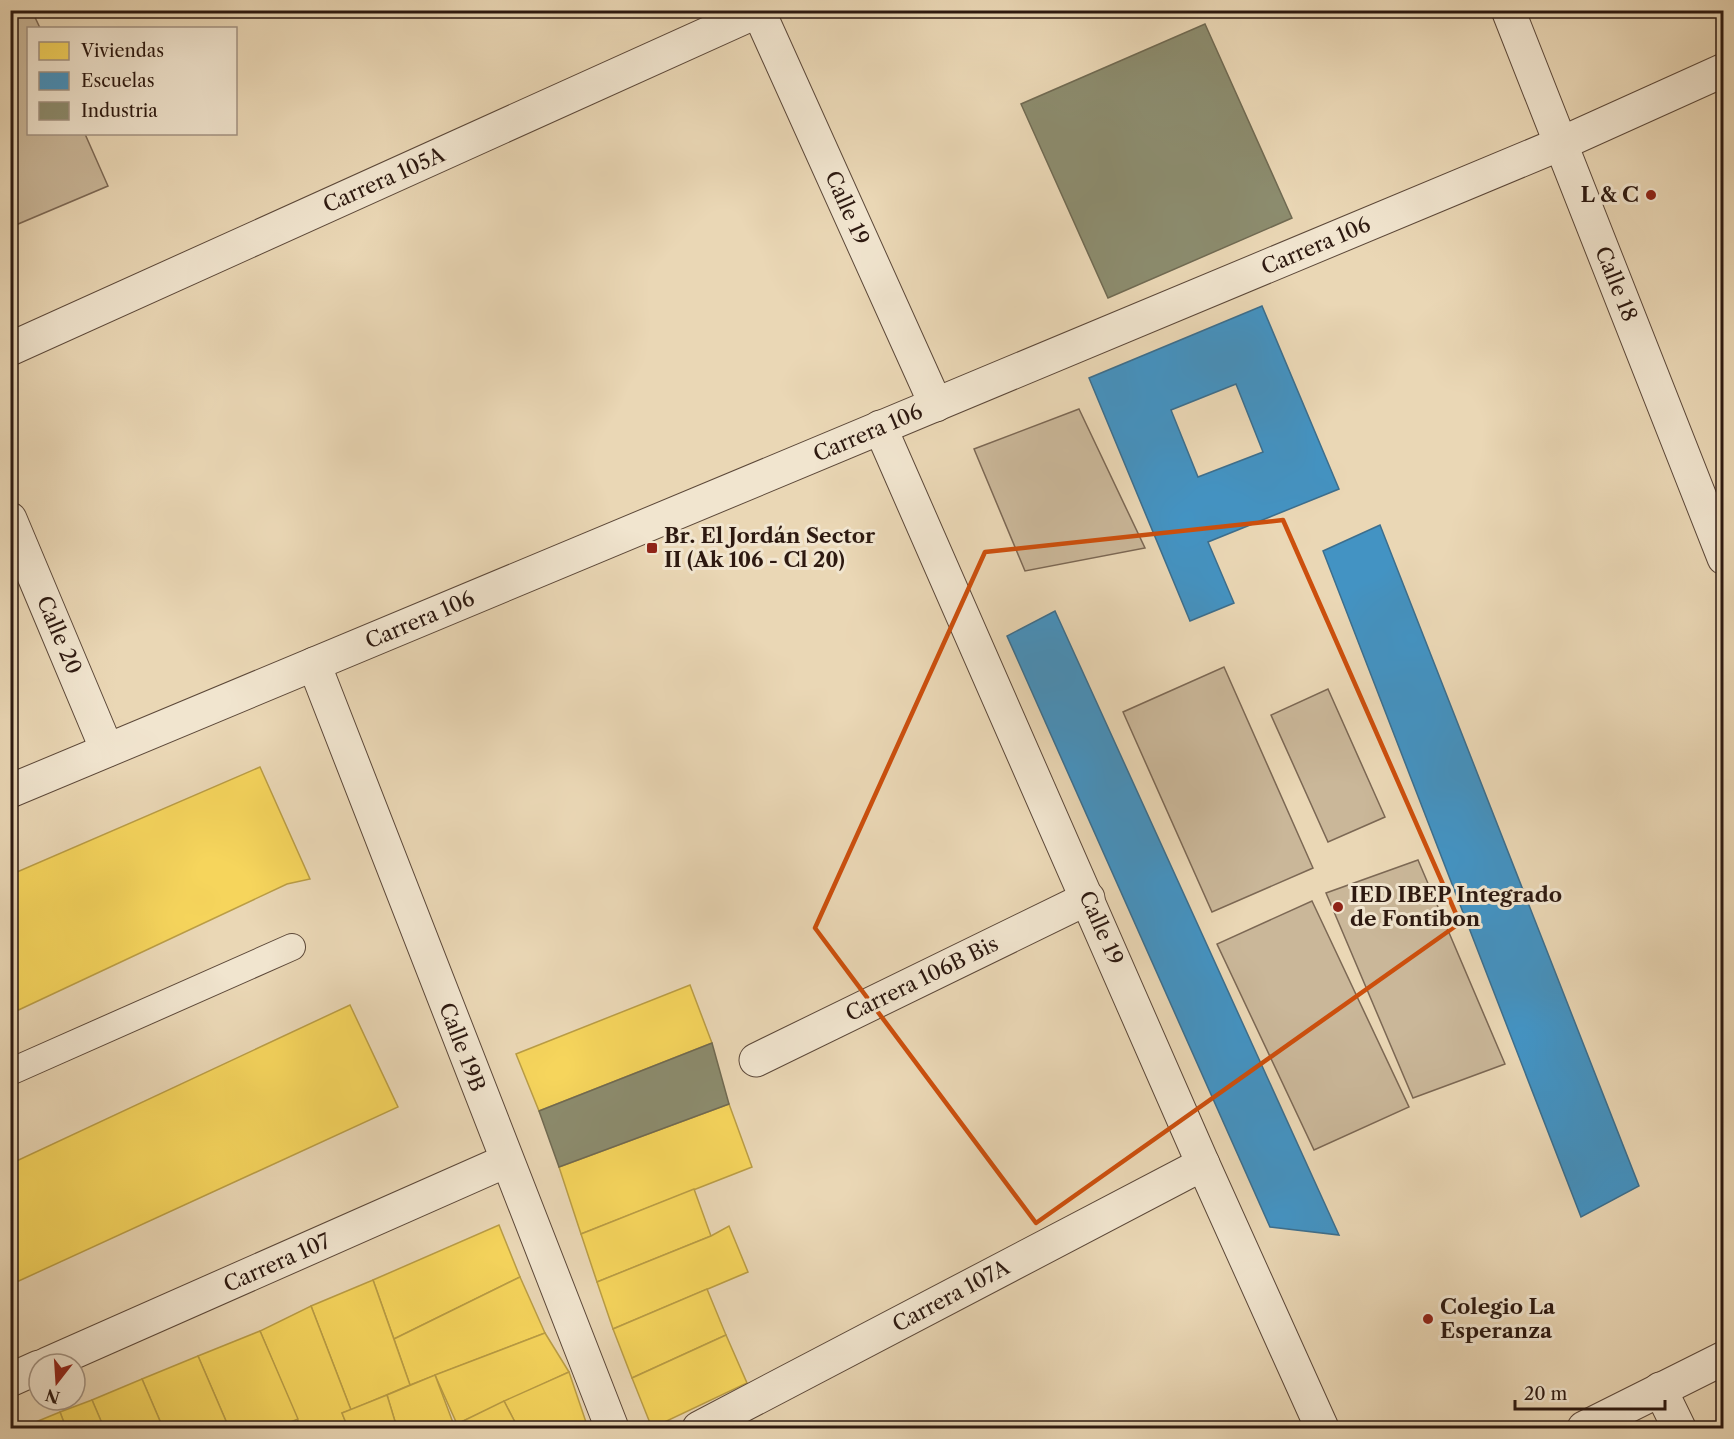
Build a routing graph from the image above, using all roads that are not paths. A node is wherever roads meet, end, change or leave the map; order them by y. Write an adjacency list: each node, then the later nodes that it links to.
1 (1508, 10): 4 (street, Calle 18)
2 (758, 11): 5 (street, Carrera 105A); 6 (street, Calle 19)
3 (1724, 70): 4 (street, Carrera 106)
4 (1560, 144): 6 (street, Carrera 106); 9 (street, Calle 18)
5 (10, 349)
6 (936, 405): 7 (street, Carrera 106)
7 (880, 427): 10 (street, Carrera 106); 13 (street, Calle 19)
8 (10, 519): 11 (street, Calle 20)
9 (1724, 558)
10 (314, 664): 11 (street, Carrera 106); 17 (street, Calle 19B)
11 (107, 750): 12 (street, Carrera 106)
12 (10, 791)
13 (1088, 898): 15 (street, Carrera 106B Bis); 18 (street, Calle 19)
14 (292, 947): 16 (lane)
15 (756, 1060)
16 (10, 1072)
17 (506, 1161): 19 (street, Carrera 107); 24 (street, Calle 19B)
18 (1203, 1164): 25 (street, Carrera 107A); 26 (street, Calle 19)
19 (74, 1352)
20 (1724, 1358): 23 (street)
21 (27, 1372): 22 (street)
22 (10, 1380)
23 (1660, 1389): 27 (street); 28 (street)
24 (612, 1428)
25 (699, 1428)
26 (1322, 1428)
27 (1584, 1428)
28 (1679, 1428)

